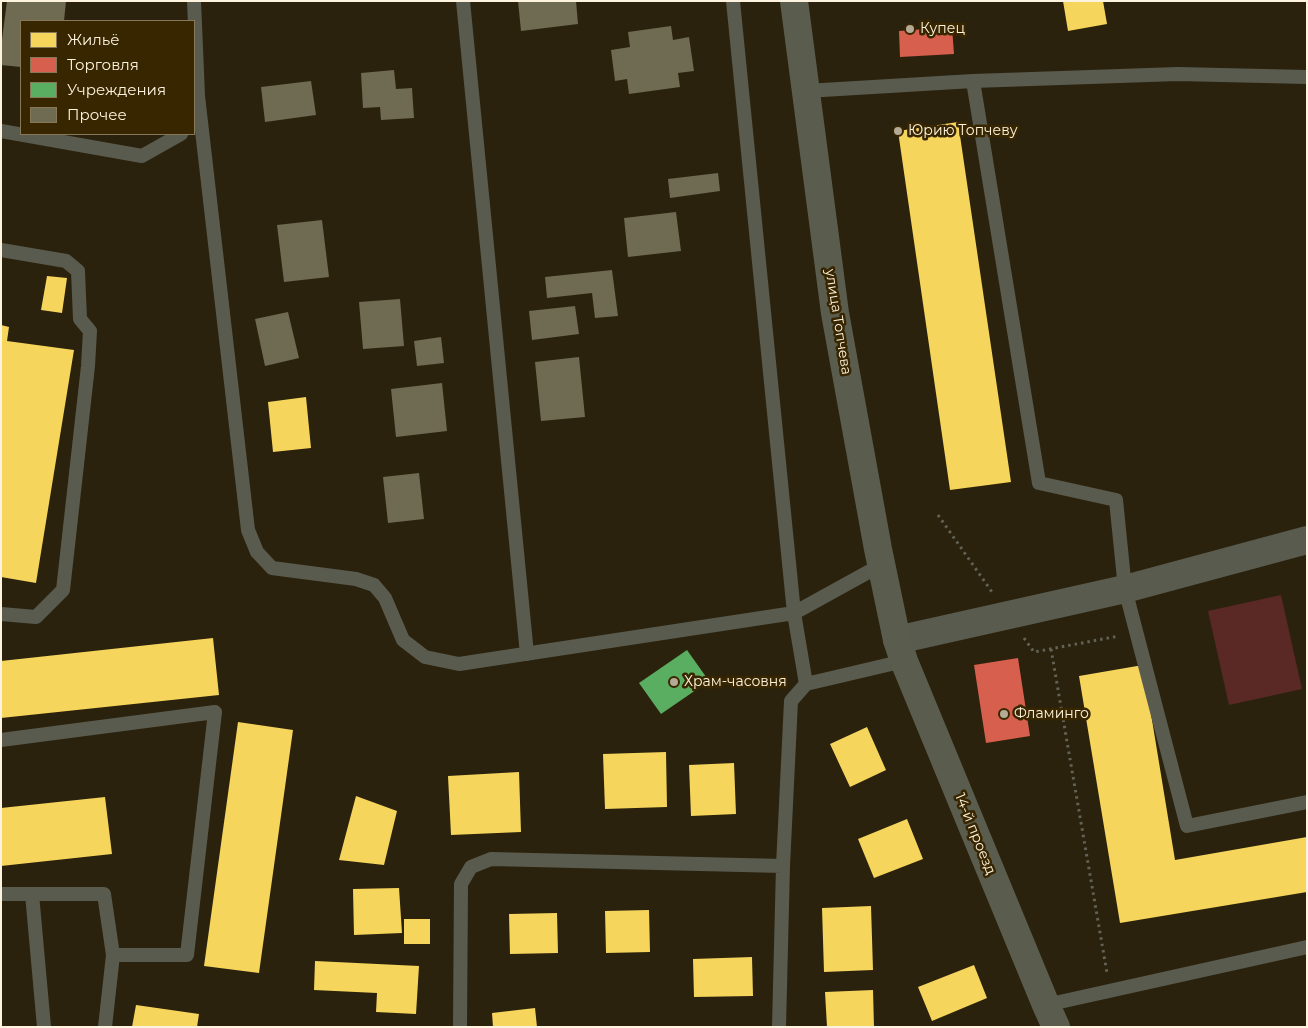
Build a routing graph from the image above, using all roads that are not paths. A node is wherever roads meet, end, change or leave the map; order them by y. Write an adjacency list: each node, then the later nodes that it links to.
1 (194, 1): 5 (lane)
2 (463, 1): 22 (lane)
3 (733, 1): 19 (lane)
4 (794, 1): 9 (street, улица Топчева)
5 (194, 20)
6 (195, 50): 10 (lane)
7 (1307, 77): 8 (lane)
8 (973, 81): 9 (lane); 18 (lane)
9 (806, 91): 17 (street, улица Топчева)
10 (196, 100): 22 (lane)
11 (1, 131): 12 (lane)
12 (20, 134)
13 (24, 135): 14 (lane)
14 (179, 135)
15 (1, 250): 20 (lane)
16 (1307, 540): 18 (street)
17 (881, 565): 19 (lane); 21 (street, улица Топчева)
18 (1125, 589): 21 (street); 25 (lane)
19 (794, 613): 22 (lane); 23 (lane)
20 (1, 614)
21 (900, 650): 23 (lane); 31 (street, 14-й проезд)
22 (527, 654)
23 (806, 684): 26 (lane)
24 (1, 740): 30 (lane)
25 (1307, 802)
26 (783, 866): 34 (lane); 35 (lane)
27 (1, 894): 28 (lane)
28 (32, 894): 30 (lane); 32 (lane)
29 (1307, 947): 31 (lane)
30 (113, 955): 33 (lane)
31 (1051, 1016)
32 (44, 1027)
33 (105, 1027)
34 (460, 1027)
35 (779, 1027)

